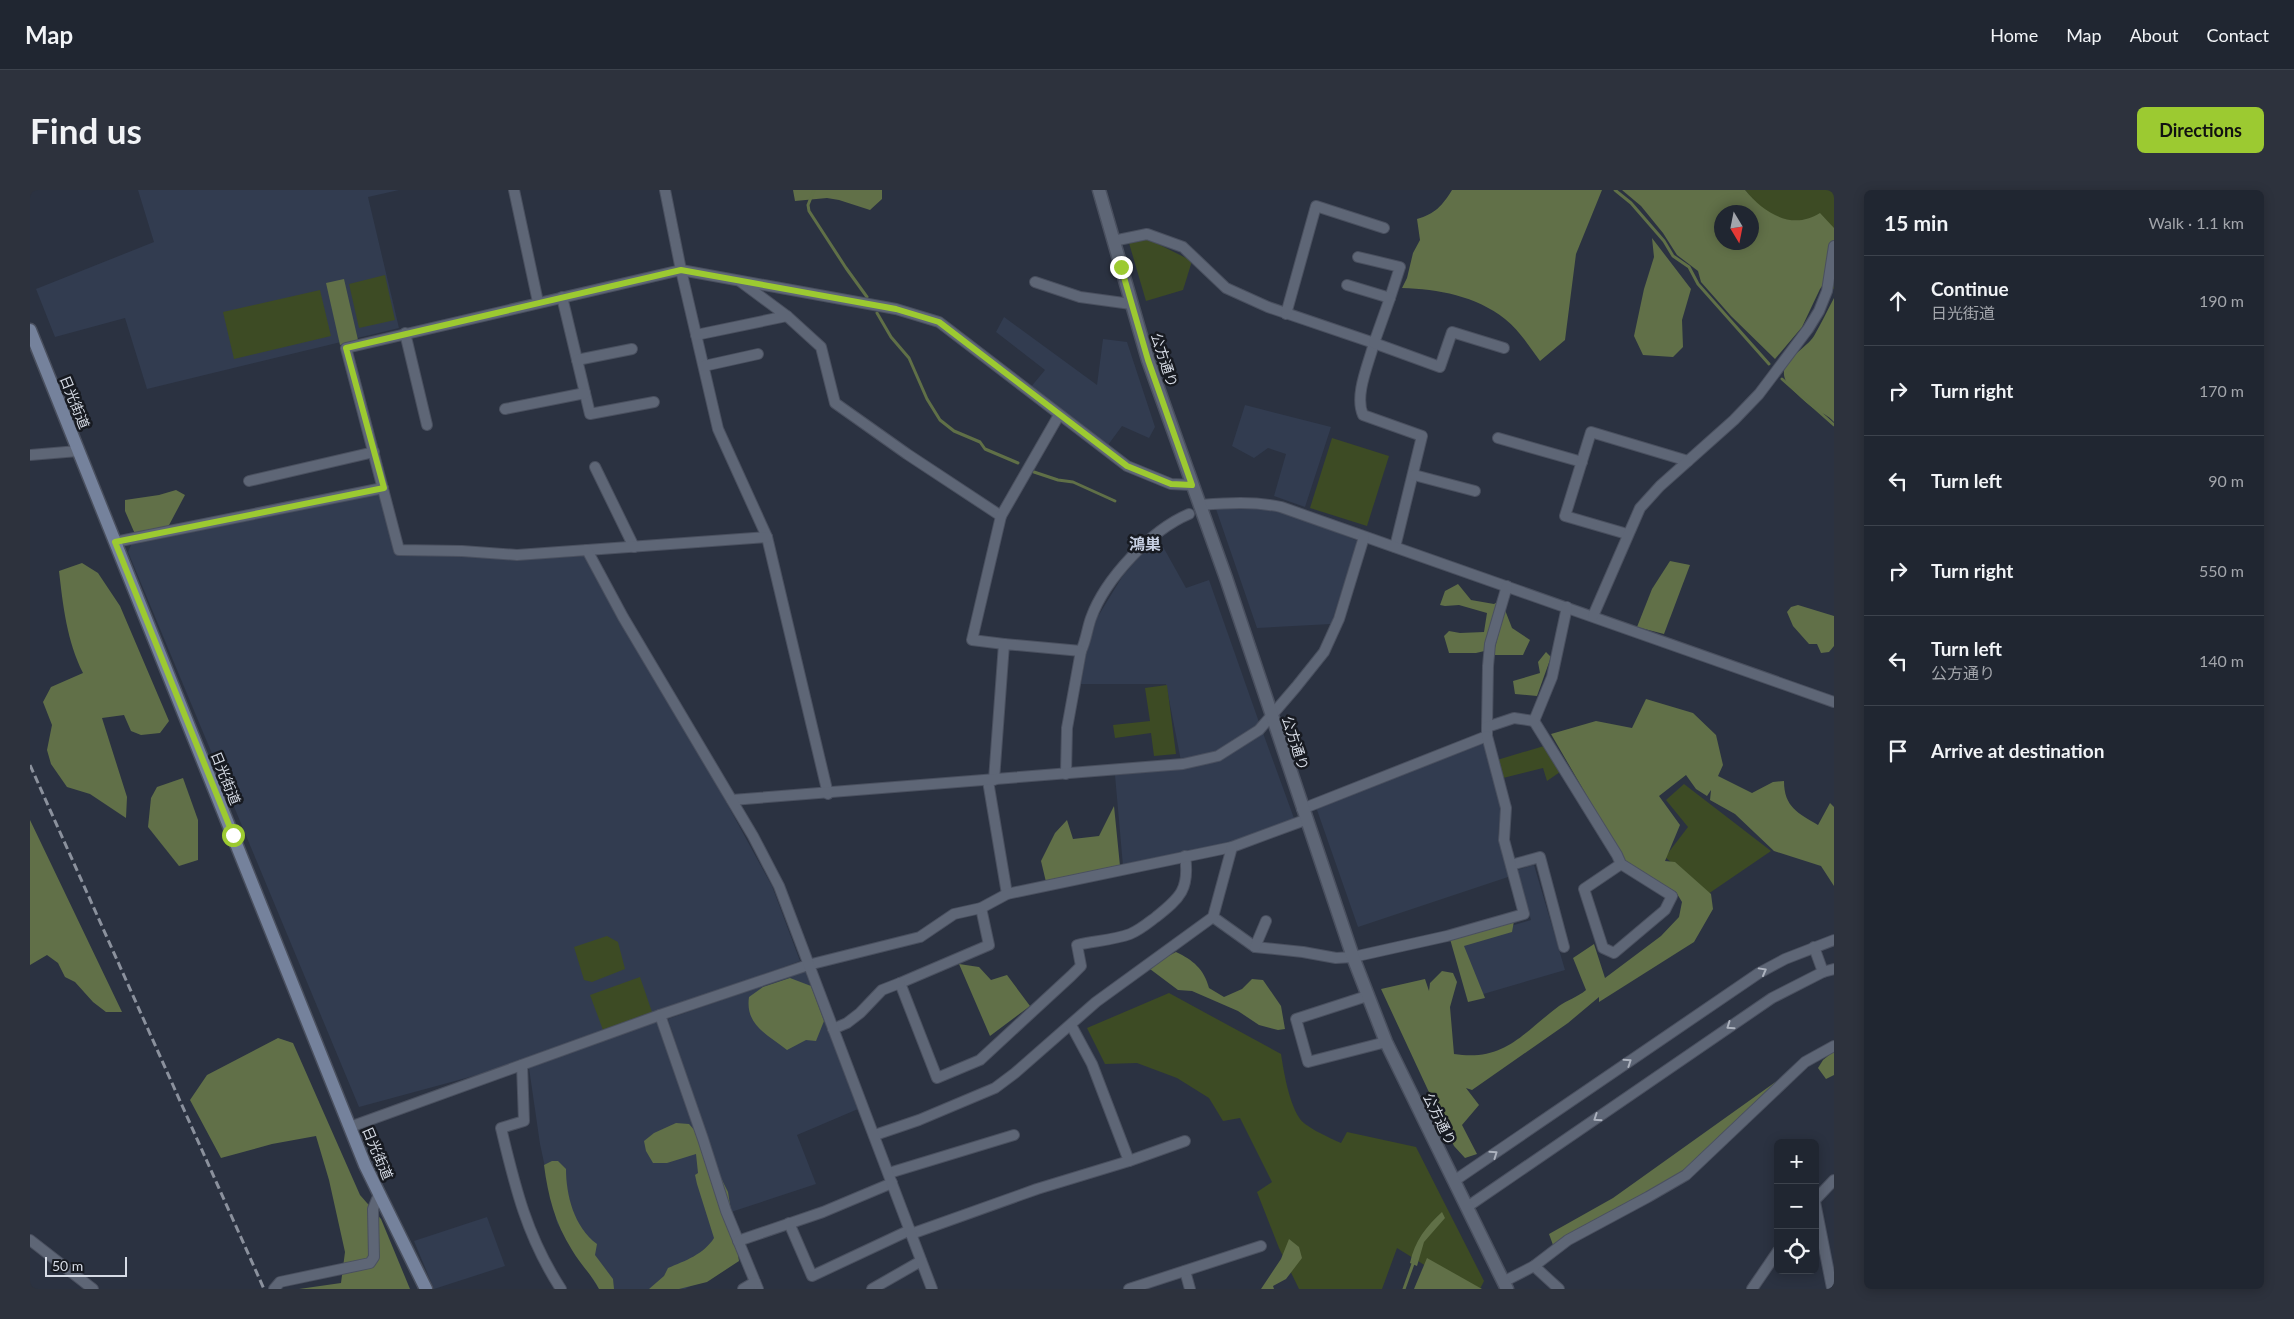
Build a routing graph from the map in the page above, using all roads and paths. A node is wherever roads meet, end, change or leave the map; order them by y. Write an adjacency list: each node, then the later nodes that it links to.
1 (514, 190): 14 (street)
2 (1099, 190): 5 (street, 公方通り)
3 (669, 192): 8 (street)
4 (1384, 228): 16 (street)
5 (1113, 241): 15 (street, 公方通り); 16 (street)
6 (1834, 246): 36 (street)
7 (1358, 257): 13 (street)
8 (681, 270): 9 (street); 12 (street); 20 (street)
9 (738, 280): 17 (street); 30 (street)
10 (1035, 282): 15 (street)
11 (1347, 285): 13 (street)
12 (562, 296): 14 (street); 25 (street)
13 (1390, 298): 21 (street)
14 (538, 302): 19 (street)
15 (1131, 304): 41 (street, 公方通り)
16 (1286, 314): 21 (street)
17 (787, 316): 20 (street); 45 (street)
18 (30, 330): 33 (main road, 日光街道)
19 (405, 333): 31 (street); 34 (street)
20 (696, 335): 26 (street)
21 (1374, 343): 22 (street); 39 (street)
22 (1504, 348)
23 (632, 349): 25 (street)
24 (758, 354): 26 (street)
25 (577, 360): 27 (street)
26 (704, 366): 47 (street)
27 (585, 393): 28 (street); 29 (street)
28 (654, 402)
29 (505, 409)
30 (1059, 415): 41 (street); 45 (street)
31 (427, 425)
32 (1498, 438): 37 (street)
33 (78, 451): 35 (street); 49 (main road, 日光街道)
34 (374, 452): 40 (street); 42 (street)
35 (30, 455)
36 (1688, 461): 37 (street); 46 (street)
37 (1582, 462): 46 (street)
38 (595, 467): 50 (street)
39 (1414, 475): 43 (street); 51 (street)
40 (250, 482)
41 (1192, 485): 44 (street, 公方通り)
42 (384, 488): 49 (street); 52 (street)
43 (1475, 491)
44 (1194, 509): 48 (street); 57 (street); 59 (street, 公方通り)
45 (1001, 516): 56 (street)
46 (1627, 534): 55 (street)
47 (767, 537): 50 (street); 64 (street)
48 (1364, 537): 51 (street); 59 (street)
49 (115, 542): 91 (main road, 日光街道)
50 (634, 547): 52 (street)
51 (1395, 547): 53 (street)
52 (587, 550): 65 (street)
53 (1507, 586): 54 (street); 61 (street)
54 (1567, 607): 55 (street); 60 (street)
55 (1593, 616): 58 (street)
56 (1004, 644): 57 (street); 63 (street)
57 (1081, 651): 62 (street)
58 (1834, 702)
59 (1272, 717): 62 (street); 66 (street, 公方通り)
60 (1534, 722): 61 (street); 69 (street)
61 (1487, 731): 66 (street); 70 (street)
62 (1066, 774): 63 (street)
63 (991, 780): 64 (street); 71 (street)
64 (828, 794): 65 (street)
65 (732, 800): 80 (street)
66 (1304, 814): 67 (street); 79 (street, 公方通り)
67 (1232, 847): 68 (street); 73 (street)
68 (1185, 856): 71 (street); 83 (street)
69 (1621, 864): 69 (street)
70 (1511, 865): 77 (street); 79 (street)
71 (1007, 894): 72 (street)
72 (981, 908): 80 (street); 83 (street)
73 (1213, 916): 78 (street); 86 (street)
74 (1266, 921): 78 (street)
75 (1834, 940): 76 (street)
76 (1814, 946): 82 (street); 98 (street, one-way to 76)
77 (1564, 947)
78 (1255, 948): 79 (street)
79 (1353, 957): 84 (street, 公方通り)
80 (808, 965): 85 (street); 87 (street)
81 (1834, 969): 82 (street)
82 (1823, 972): 102 (street, one-way to 102)
83 (900, 983): 87 (street)
84 (1368, 996): 88 (street, 公方通り); 88 (street)
85 (660, 1015): 90 (street); 107 (street)
86 (1071, 1024): 93 (street); 95 (street)
87 (833, 1030): 93 (street)
88 (1386, 1042): 98 (street, 公方通り)
89 (1834, 1046): 111 (street)
90 (522, 1065): 91 (street); 119 (street)
91 (350, 1127): 100 (main road, 日光街道)
92 (1014, 1134): 96 (street)
93 (875, 1135): 96 (street)
94 (1185, 1141): 95 (street)
95 (1129, 1161): 105 (street)
96 (888, 1173): 99 (street)
97 (1834, 1180): 101 (street)
98 (1454, 1181): 102 (street, 公方通り)
99 (892, 1183): 104 (street); 105 (street)
100 (379, 1194): 117 (street); 118 (main road, 日光街道)
101 (1819, 1197)
102 (1467, 1207): 113 (street, 公方通り)
103 (1819, 1221): 115 (street)
104 (789, 1223): 105 (street); 107 (street)
105 (910, 1232): 110 (street)
106 (30, 1240): 116 (street)
107 (738, 1241): 114 (street)
108 (1261, 1246): 112 (street)
109 (1774, 1257): 126 (street)
110 (921, 1261): 121 (street); 122 (street)
111 (1534, 1266): 113 (street); 125 (street)
112 (1185, 1271): 123 (street); 124 (street)
113 (1505, 1285)
114 (756, 1286): 120 (street)
115 (1832, 1288)
116 (93, 1289)
117 (274, 1289)
118 (426, 1289)
119 (561, 1289)
120 (743, 1289)
121 (872, 1289)
122 (932, 1289)
123 (1129, 1289)
124 (1190, 1289)
125 (1559, 1289)
126 (1752, 1289)

